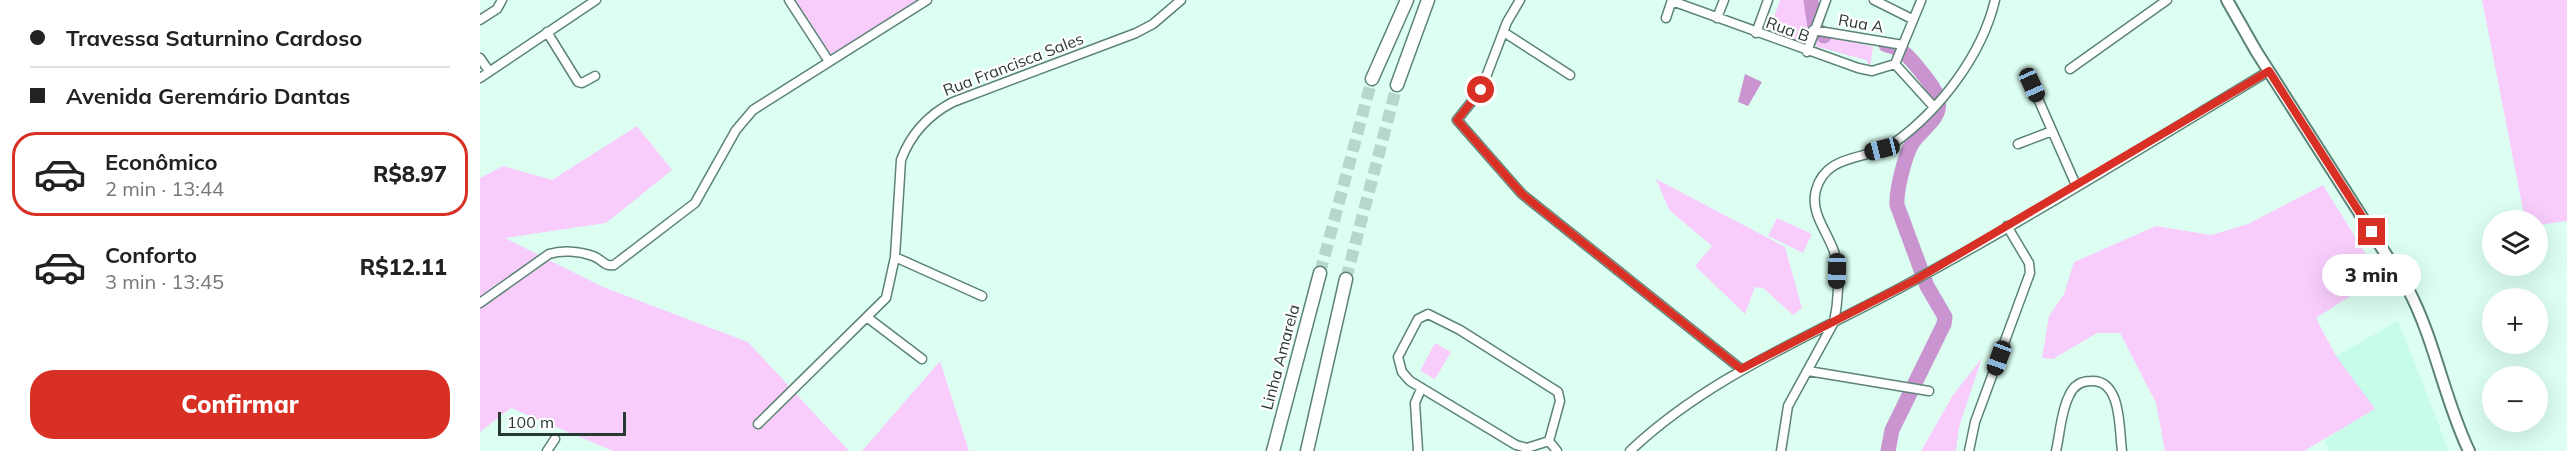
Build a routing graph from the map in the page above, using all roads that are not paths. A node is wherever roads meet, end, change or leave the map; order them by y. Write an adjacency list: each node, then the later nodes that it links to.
1 (502, 0): 22 (street)
2 (596, 0): 24 (street)
3 (789, 0): 30 (street)
4 (927, 0): 30 (street)
5 (1181, 0): 46 (street, Rua Francisca Sales)
6 (1407, 0): 38 (highway)
7 (1428, 0): 39 (highway)
8 (1520, 0): 25 (street)
9 (1724, 0): 20 (street)
10 (1767, 0): 26 (street)
11 (1826, 0): 23 (street)
12 (1874, 0): 21 (street)
13 (2004, 0): 18 (street)
14 (2167, 0): 32 (street)
15 (2227, 0): 34 (main road)
16 (1672, 1): 19 (street); 20 (street, Rua B)
17 (1921, 1): 21 (street)
18 (1994, 4): 41 (street)
19 (1666, 18)
20 (1717, 18): 26 (street, Rua B)
21 (1912, 19): 27 (street)
22 (480, 20)
23 (1814, 30): 27 (street, Rua A); 28 (street)
24 (547, 32): 33 (street); 36 (street)
25 (1505, 33): 35 (street); 54 (street)
26 (1756, 33): 28 (street, Rua B)
27 (1902, 47): 31 (street)
28 (1807, 52): 31 (street, Rua B)
29 (480, 58): 33 (street)
30 (828, 60): 50 (street)
31 (1896, 61): 41 (street)
32 (2070, 69)
33 (489, 71): 37 (street)
34 (2269, 71): 44 (street); 71 (main road)
35 (1570, 75)
36 (595, 76)
37 (480, 78)
38 (1372, 79)
39 (1397, 85)
40 (2032, 85): 42 (street)
41 (1933, 106): 52 (street)
42 (2052, 131): 43 (street); 44 (street)
43 (2018, 144)
44 (2076, 185): 45 (street)
45 (2007, 226): 52 (street); 68 (street)
46 (895, 257): 49 (street); 51 (street, Rua Francisca Sales)
47 (1320, 273): 62 (highway, Linha Amarela)
48 (1347, 279): 63 (highway)
49 (982, 296)
50 (480, 303)
51 (868, 318): 53 (street); 58 (street, Rua Francisca Sales)
52 (1834, 322): 54 (street); 55 (street)
53 (922, 359)
54 (1741, 369): 66 (street)
55 (1808, 371): 57 (street); 67 (street)
56 (1421, 389): 60 (street); 60 (street); 64 (street)
57 (1929, 391)
58 (758, 424)
59 (555, 439): 61 (street)
60 (1549, 441): 65 (street)
61 (547, 451)
62 (1273, 451)
63 (1307, 451)
64 (1418, 451)
65 (1557, 451)
66 (1630, 451)
67 (1780, 451)
68 (1969, 451)
69 (2056, 451): 70 (street)
70 (2122, 451)
71 (2469, 451)

